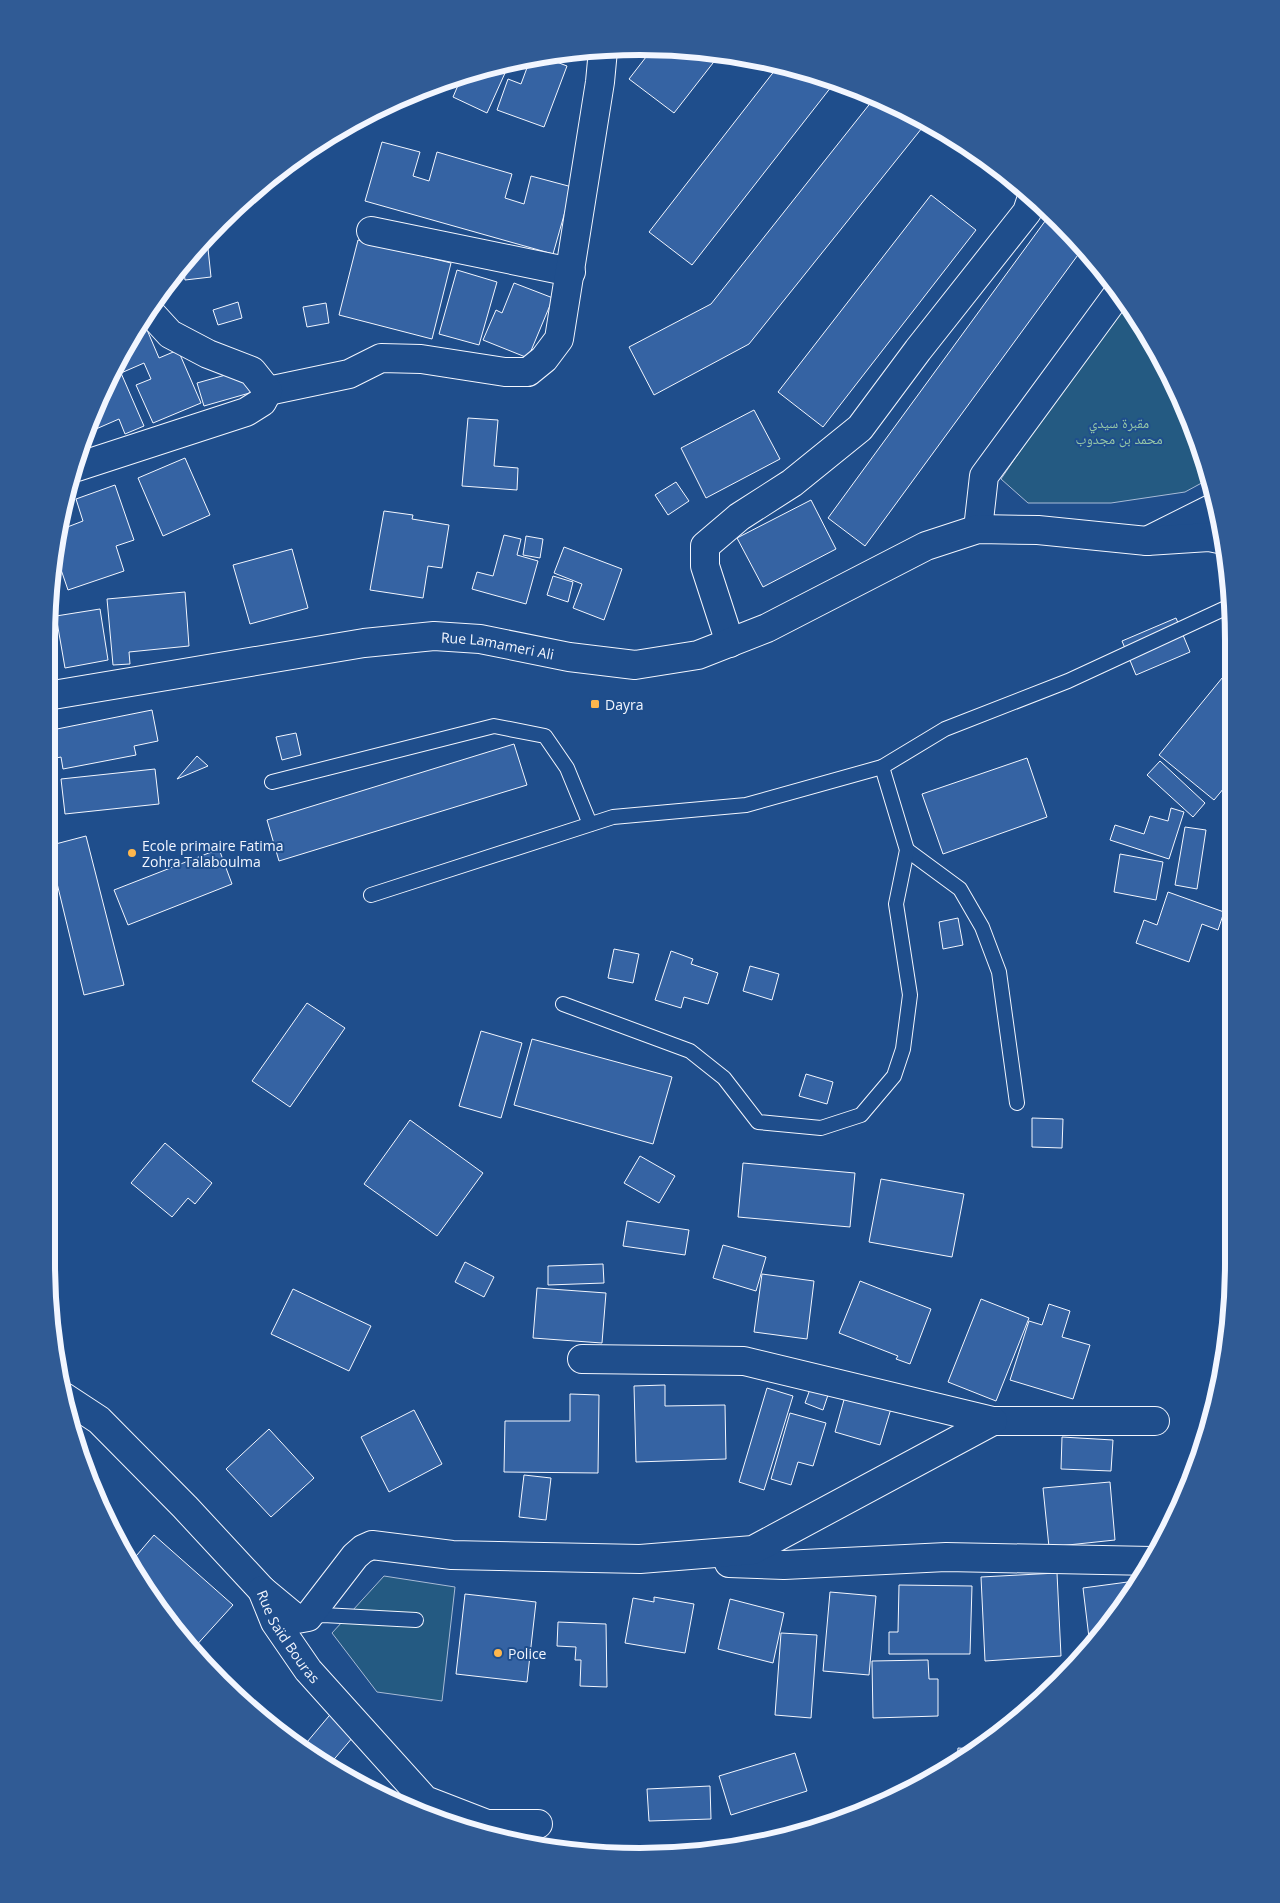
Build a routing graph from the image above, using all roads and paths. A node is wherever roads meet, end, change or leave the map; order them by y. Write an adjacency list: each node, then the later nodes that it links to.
1 (602, 56): 4 (street)
2 (1030, 204): 14 (street)
3 (371, 231): 4 (street)
4 (571, 272): 7 (street)
5 (1114, 298): 10 (street)
6 (153, 316): 7 (street)
7 (268, 391): 8 (street)
8 (82, 465)
9 (1210, 510): 12 (street)
10 (978, 529): 12 (street, Rue Lamameri Ali); 14 (street, Rue Lamameri Ali)
11 (1216, 538): 12 (street, Rue Lamameri Ali)
12 (1147, 541)
13 (1224, 609): 16 (lane)
14 (730, 643): 15 (street, Rue Lamameri Ali)
15 (55, 695)
16 (882, 767): 18 (lane); 19 (lane)
17 (272, 782): 18 (lane)
18 (590, 824): 20 (lane)
19 (907, 850): 21 (lane); 22 (lane)
20 (370, 895)
21 (562, 1004)
22 (1017, 1103)
23 (582, 1360): 25 (street)
24 (72, 1402): 29 (street, Rue Saïd Bouras)
25 (993, 1421): 26 (street); 27 (street)
26 (1155, 1421)
27 (640, 1559): 28 (street); 30 (street)
28 (1144, 1561)
29 (262, 1590): 30 (street); 32 (street, Rue Saïd Bouras)
30 (308, 1617): 31 (lane)
31 (416, 1620)
32 (538, 1824)

